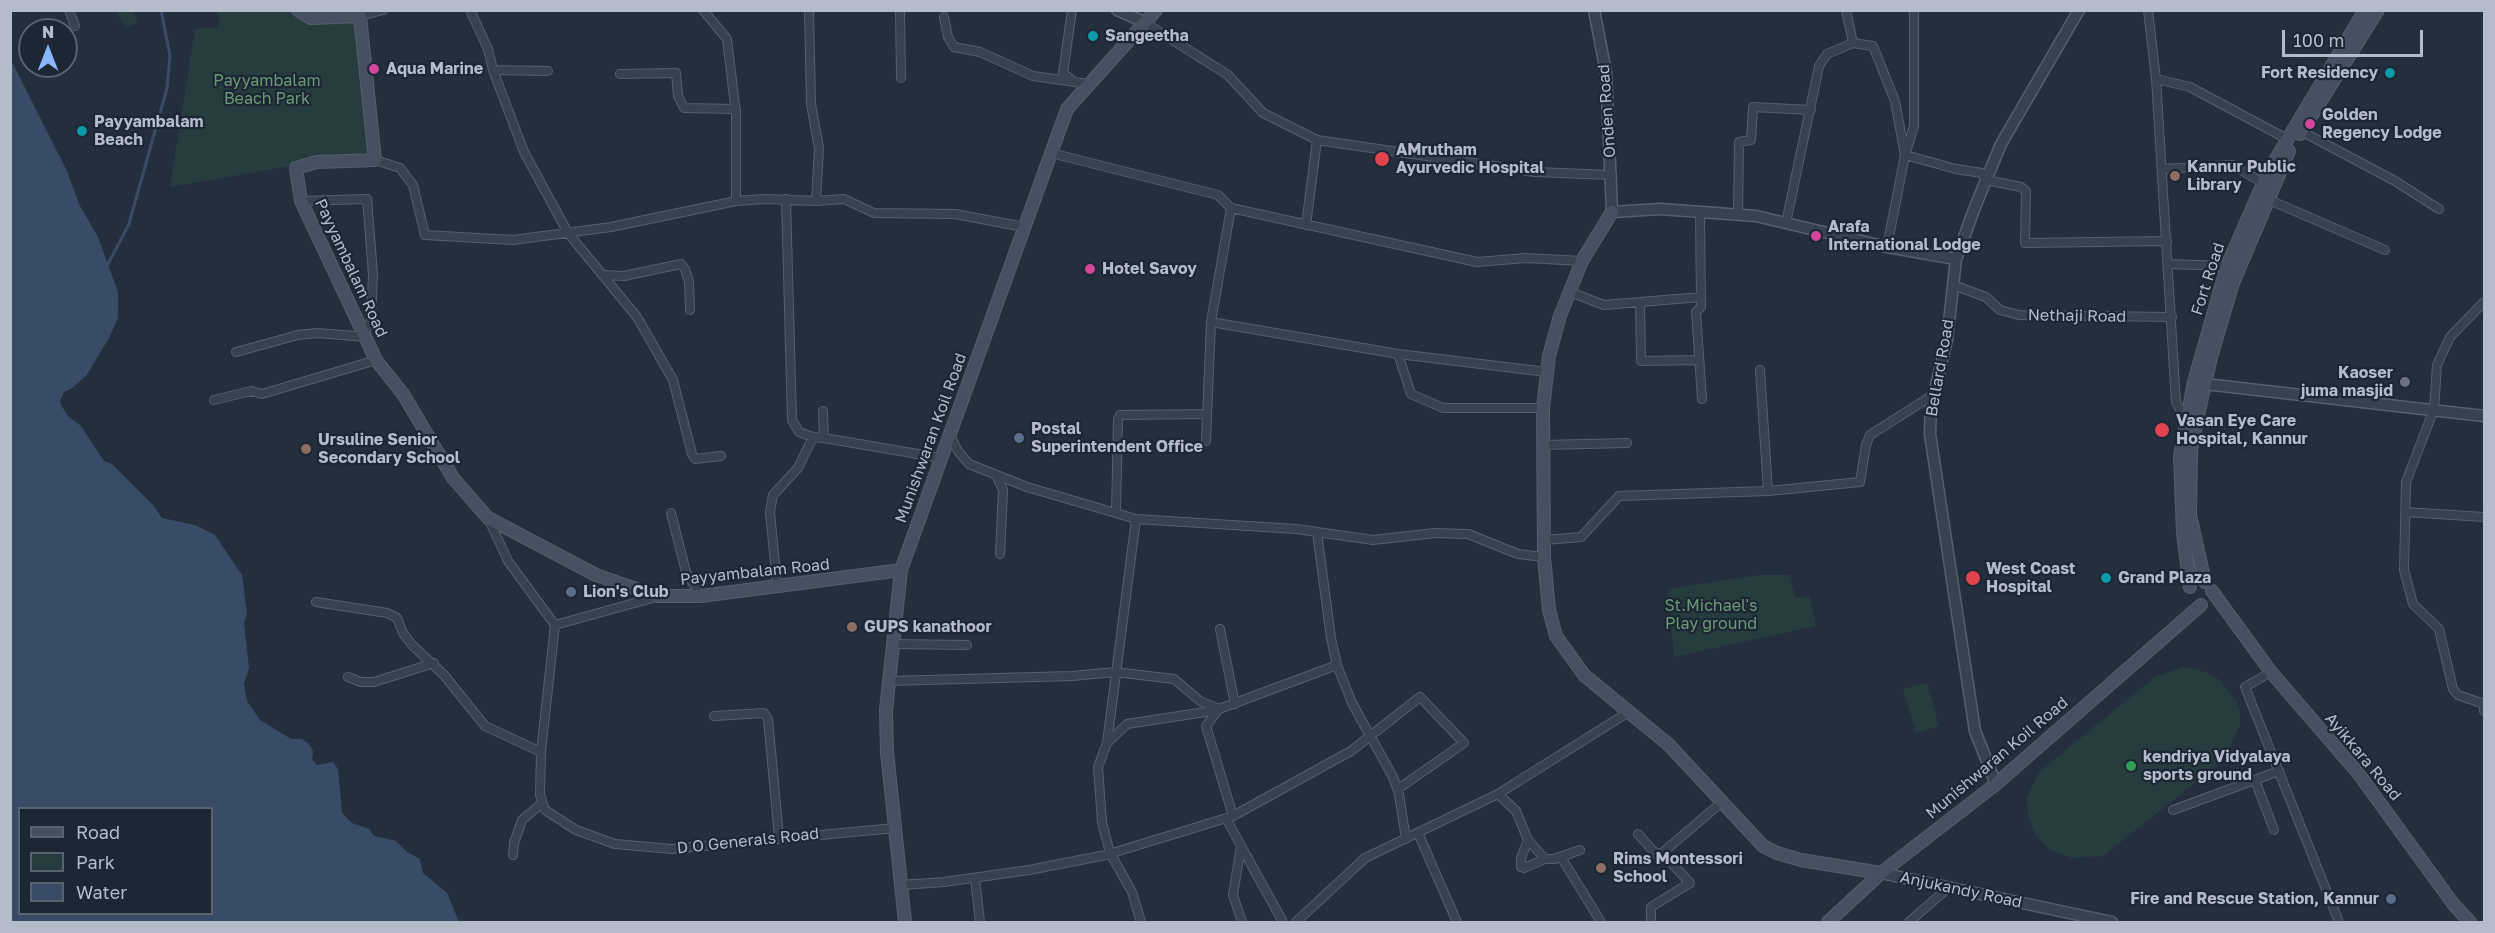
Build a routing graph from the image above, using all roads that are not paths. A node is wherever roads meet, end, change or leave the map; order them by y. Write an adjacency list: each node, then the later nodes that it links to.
1 (298, 10): 17 (main road)
2 (383, 10): 17 (street)
3 (470, 10): 21 (street)
4 (703, 10): 29 (street)
5 (809, 10): 45 (street)
6 (900, 10): 25 (street)
7 (1072, 10): 27 (street)
8 (1117, 10): 18 (street)
9 (1156, 10): 18 (main road, Munishwaran Koil Road)
10 (1594, 10): 38 (street, Onden Road)
11 (1846, 10): 20 (street)
12 (1914, 10): 35 (street)
13 (2079, 10): 39 (street, Bellard Road)
14 (2366, 10): 24 (main road, Fort Road)
15 (2378, 10): 24 (main road, Fort Road)
16 (2148, 11): 26 (street)
17 (360, 16): 36 (main road)
18 (1146, 16): 28 (main road, Munishwaran Koil Road); 33 (street)
19 (944, 17): 27 (street)
20 (1852, 43): 30 (street); 35 (street)
21 (493, 70): 22 (street); 54 (street)
22 (548, 71)
23 (620, 74): 29 (street)
24 (2331, 77): 31 (main road, Fort Road); 32 (main road, Fort Road)
25 (901, 78)
26 (2156, 79): 32 (street); 37 (street)
27 (1073, 81): 28 (street)
28 (1089, 84): 34 (main road, Munishwaran Koil Road)
29 (736, 109): 44 (street)
30 (1811, 110): 50 (street); 51 (street)
31 (2301, 131): 42 (main road, Fort Road); 47 (street)
32 (2287, 139): 40 (main road, Fort Road)
33 (1317, 140): 38 (street); 52 (street)
34 (1051, 153): 46 (street); 53 (main road, Munishwaran Koil Road)
35 (1905, 155): 39 (street); 56 (street)
36 (375, 160): 43 (main road, Payyambalam Road); 54 (street, Payyambalam Road)
37 (2162, 169): 40 (street); 55 (street)
38 (1611, 176): 48 (street, Onden Road)
39 (1986, 180): 55 (street); 58 (street, Bellard Road)
40 (2263, 183): 61 (main road, Fort Road)
41 (786, 199): 44 (street, Payyambalam Road); 45 (street, Payyambalam Road); 89 (street)
42 (2267, 199): 57 (street); 61 (main road, Fort Road)
43 (301, 201): 71 (main road, Payyambalam Road); 71 (street)
44 (736, 201): 54 (street, Payyambalam Road)
45 (816, 201): 53 (street, Payyambalam Road)
46 (1230, 208): 52 (street); 70 (street)
47 (2439, 209)
48 (1612, 212): 49 (street); 59 (main road)
49 (1700, 212): 50 (street); 65 (street)
50 (1738, 215): 51 (street)
51 (1786, 223): 56 (street)
52 (1306, 225): 59 (street)
53 (1024, 227): 88 (main road, Munishwaran Koil Road)
54 (568, 233): 62 (street)
55 (2167, 241): 60 (street)
56 (1887, 247): 58 (street)
57 (2385, 250)
58 (1956, 259): 63 (street, Bellard Road)
59 (1582, 261): 64 (main road)
60 (2169, 264): 61 (street); 69 (street)
61 (2233, 268): 78 (main road, Fort Road)
62 (605, 275): 68 (street); 94 (street)
63 (1953, 285): 69 (street, Nethaji Road); 79 (street, Bellard Road)
64 (1570, 292): 66 (street); 77 (main road)
65 (1701, 297): 66 (street); 75 (street)
66 (1640, 302): 75 (street)
67 (2484, 302): 83 (street)
68 (690, 310)
69 (2172, 317): 87 (street)
70 (1211, 322): 73 (street); 85 (street)
71 (365, 335): 72 (street); 74 (main road, Payyambalam Road)
72 (236, 352)
73 (1398, 354): 77 (street); 82 (street)
74 (376, 360): 81 (street); 102 (main road, Payyambalam Road)
75 (1699, 360): 80 (street)
76 (1760, 370): 97 (street)
77 (1547, 372): 82 (main road)
78 (2199, 383): 83 (street); 87 (main road, Fort Road); 112 (main road, Fort Road)
79 (1933, 394): 97 (street); 135 (street, Bellard Road)
80 (1702, 399)
81 (214, 400)
82 (1542, 408): 93 (main road)
83 (2434, 408): 86 (street); 98 (street)
84 (823, 411): 90 (street)
85 (1207, 414): 91 (street); 100 (street)
86 (2484, 416)
87 (2185, 420): 112 (main road, Fort Road)
88 (949, 434): 95 (main road, Munishwaran Koil Road); 96 (street)
89 (813, 437): 90 (street); 109 (street)
90 (824, 438): 95 (street)
91 (1206, 441)
92 (1627, 442): 93 (street)
93 (1544, 446): 105 (main road)
94 (721, 456)
95 (941, 458): 108 (main road, Munishwaran Koil Road)
96 (995, 474): 100 (street); 106 (street)
97 (1768, 491): 105 (street)
98 (2405, 512): 101 (street); 125 (street)
99 (671, 513): 111 (street)
100 (1116, 513): 103 (street)
101 (2484, 517)
102 (488, 518): 110 (main road, Payyambalam Road); 114 (street)
103 (1136, 519): 104 (street); 120 (street)
104 (1317, 532): 107 (street); 119 (street)
105 (1545, 540): 107 (main road)
106 (1000, 554)
107 (1544, 557): 128 (main road)
108 (901, 570): 109 (main road, Payyambalam Road); 116 (main road, Munishwaran Koil Road)
109 (777, 584): 111 (main road, Payyambalam Road)
110 (657, 596): 111 (main road, Payyambalam Road); 114 (street)
111 (701, 596)
112 (2203, 596): 121 (main road, Ayikkara Road); 135 (main road, Munishwaran Koil Road)
113 (316, 602): 118 (street)
114 (555, 625): 132 (street)
115 (1220, 629): 124 (street)
116 (892, 644): 117 (street); 123 (main road, Munishwaran Koil Road)
117 (967, 645)
118 (434, 663): 122 (street); 132 (street)
119 (1337, 665): 124 (street); 130 (street)
120 (1115, 672): 123 (street); 126 (street); 131 (street)
121 (2271, 672): 133 (street); 175 (main road, Ayikkara Road)
122 (348, 677)
123 (889, 681): 142 (main road, Munishwaran Koil Road)
124 (1235, 704): 126 (street)
125 (2484, 704): 127 (street)
126 (1219, 710): 131 (street); 141 (street)
127 (2484, 711)
128 (1627, 712): 137 (street); 138 (main road)
129 (714, 716): 146 (street)
130 (1370, 736): 136 (street); 136 (street); 141 (street)
131 (1107, 742): 151 (street)
132 (541, 752): 139 (street)
133 (2279, 771): 134 (street); 174 (street)
134 (2255, 780): 140 (street); 143 (street)
135 (1996, 784): 156 (main road, Munishwaran Koil Road)
136 (1398, 789): 147 (street)
137 (1498, 794): 144 (street); 148 (street)
138 (1722, 802): 152 (street); 156 (main road)
139 (542, 803): 146 (street, D O Generals Road); 153 (street)
140 (2173, 810)
141 (1229, 817): 149 (street); 151 (street)
142 (895, 828): 146 (street, D O Generals Road); 158 (main road, Munishwaran Koil Road)
143 (2274, 830)
144 (1418, 833): 147 (street); 168 (street)
145 (1638, 834): 152 (street)
146 (779, 837)
147 (1406, 839): 160 (street)
148 (1528, 840): 155 (street); 155 (street)
149 (1241, 846): 164 (street); 165 (street)
150 (1580, 850): 154 (street)
151 (1110, 853): 157 (street); 163 (street)
152 (1662, 853): 170 (street)
153 (513, 855)
154 (1561, 857): 155 (street); 169 (street)
155 (1545, 859)
156 (1881, 873): 159 (street, Anjukandy Road); 171 (main road, Munishwaran Koil Road)
157 (975, 878): 158 (street); 162 (street)
158 (901, 885): 161 (main road, Munishwaran Koil Road)
159 (1948, 888): 172 (street); 173 (street, Anjukandy Road)
160 (1306, 912): 166 (street); 167 (street)
161 (904, 922)
162 (980, 922)
163 (1141, 922)
164 (1242, 922)
165 (1283, 922)
166 (1296, 922)
167 (1310, 922)
168 (1457, 922)
169 (1601, 922)
170 (1651, 922)
171 (1828, 922)
172 (1909, 922)
173 (2112, 922)
174 (2339, 922)
175 (2470, 922)

